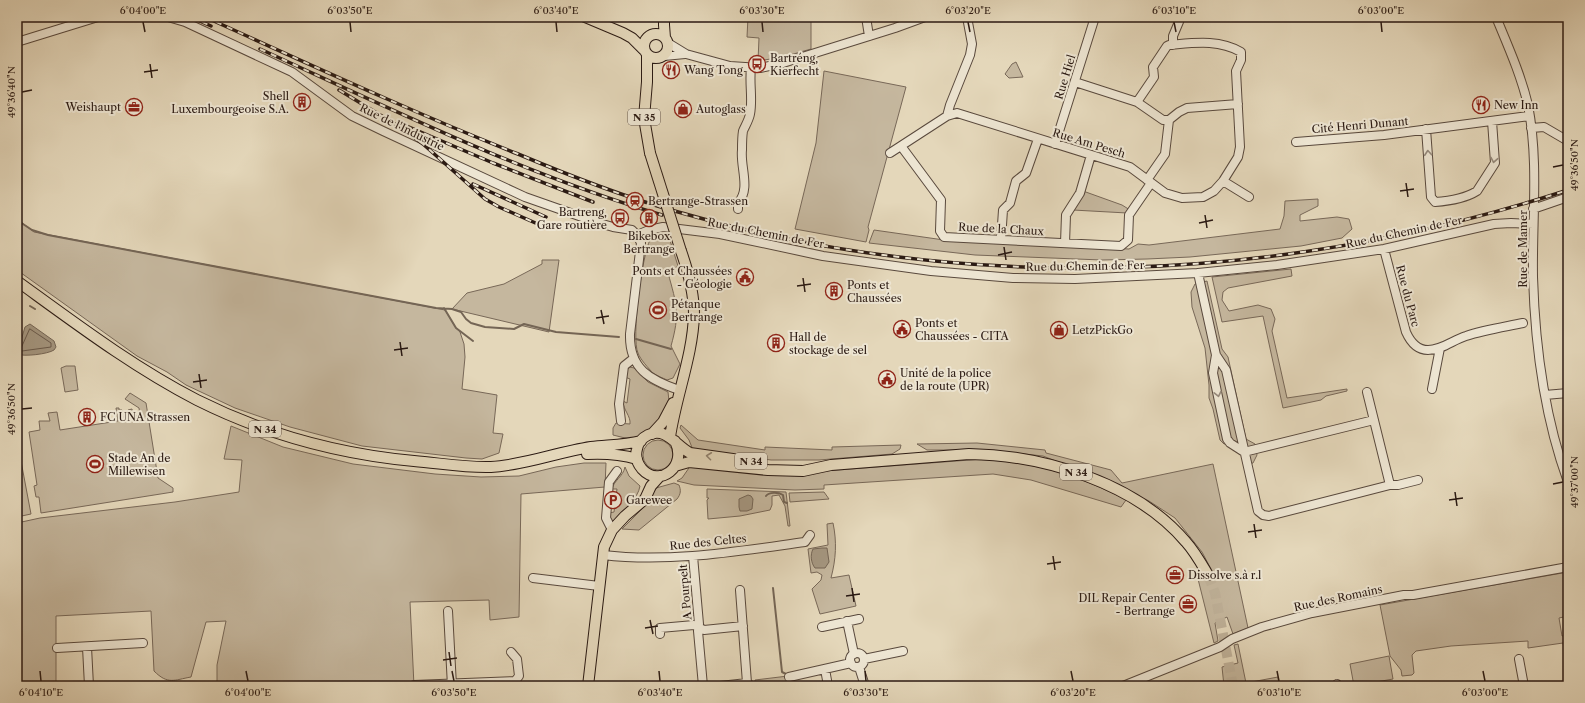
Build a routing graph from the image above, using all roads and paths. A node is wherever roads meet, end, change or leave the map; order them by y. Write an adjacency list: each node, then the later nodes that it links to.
1 (98, 17): 14 (street)
2 (168, 17): 44 (street, Rue de l'Industrie)
3 (585, 17): 11 (main road)
4 (664, 17): 13 (main road)
5 (866, 17): 12 (street)
6 (925, 17): 12 (street)
7 (967, 17): 24 (street)
8 (1096, 17): 21 (street, Rue Hiel)
9 (1181, 17): 15 (street)
10 (1496, 17): 25 (street, Rue de Mamer)
11 (623, 33): 13 (main road); 16 (main road)
12 (869, 36): 19 (street)
13 (659, 38): 16 (main road); 17 (street); 18 (main road)
14 (17, 42)
15 (1173, 45): 22 (street); 23 (street, Rue Am Pesch)
16 (646, 52): 18 (main road); 20 (main road, N 35)
17 (686, 54): 18 (street); 19 (street)
18 (662, 57): 20 (main road, N 35)
19 (751, 68): 41 (street)
20 (647, 82): 55 (main road, N 35, bridge)
21 (1075, 82): 22 (street); 33 (street, Rue Hiel)
22 (1137, 102): 26 (street)
23 (1238, 104): 26 (street); 37 (street, Rue Am Pesch)
24 (946, 116): 30 (street, Rue Am Pesch); 34 (street)
25 (1529, 116): 27 (street, Cité Henri Dunant); 28 (street, Rue de Mamer)
26 (1169, 120): 38 (street, Rue de la Chaux)
27 (1492, 121): 29 (street, Cité Henri Dunant); 29 (street, one-way to 29)
28 (1531, 128): 31 (street); 42 (street, Rue de Mamer)
29 (1426, 129): 32 (street, Cité Henri Dunant)
30 (1038, 138): 33 (street, Rue Am Pesch); 45 (street)
31 (1568, 141)
32 (1296, 142)
33 (1055, 144): 36 (street, Rue Am Pesch)
34 (901, 146): 35 (street); 45 (street, Rue de la Chaux)
35 (890, 153)
36 (1091, 155): 38 (street, Rue Am Pesch); 46 (street)
37 (1223, 181): 38 (street, Rue Am Pesch); 39 (street)
38 (1149, 182): 46 (street, Rue de la Chaux)
39 (1249, 197)
40 (1568, 198): 42 (street)
41 (738, 209)
42 (1533, 209): 43 (street, Rue de Mamer)
43 (1533, 224): 47 (street, Rue du Chemin de Fer); 58 (street, Rue de Mamer)
44 (637, 235): 48 (street, Rue du Chemin de Fer); 53 (street)
45 (1001, 240): 46 (street, Rue de la Chaux)
46 (1065, 243)
47 (1384, 249): 48 (street, Rue du Chemin de Fer); 51 (street, Rue du Parc)
48 (1198, 273): 52 (street)
49 (17, 281): 65 (main road, N 34)
50 (1523, 323): 51 (street, Rue du Parc)
51 (1440, 348): 54 (street)
52 (1216, 355): 64 (street); 64 (street, one-way to 64)
53 (634, 358): 55 (street); 60 (street)
54 (1432, 388)
55 (679, 390): 61 (main road, N 35); 62 (main road, N 35)
56 (1367, 392): 59 (street)
57 (1568, 393): 58 (street)
58 (1545, 395): 73 (street, Rue de Mamer)
59 (1374, 420): 64 (street); 74 (street)
60 (621, 421)
61 (652, 434): 62 (main road, N 34); 63 (main road, N 34)
62 (672, 439): 67 (main road, N 34, one-way to 62); 68 (main road)
63 (641, 441): 65 (main road, N 34); 66 (main road)
64 (1244, 452): 74 (street)
65 (549, 457): 66 (main road, N 34)
66 (637, 459): 69 (main road)
67 (831, 465): 68 (main road, N 34); 81 (main road, N 34)
68 (675, 466): 71 (main road, N 34)
69 (643, 470): 71 (main road); 75 (main road)
70 (617, 471): 76 (street)
71 (660, 476): 75 (main road)
72 (1418, 480): 74 (street)
73 (1568, 482)
74 (1390, 485)
75 (626, 516): 76 (main road)
76 (612, 530): 78 (main road)
77 (810, 535): 79 (street, Rue des Celtes)
78 (603, 555): 79 (street, Rue des Celtes); 83 (main road)
79 (693, 556): 89 (street, A Pourpelt)
80 (1568, 567): 113 (street, Rue des Romains)
81 (1208, 575)
82 (533, 578): 83 (street)
83 (599, 586): 108 (main road)
84 (740, 590): 88 (street)
85 (448, 611): 105 (street)
86 (859, 618): 87 (street)
87 (847, 621): 90 (street); 97 (street)
88 (743, 626): 89 (street, A Pourpelt); 106 (street)
89 (699, 627): 91 (street, A Pourpelt); 109 (street, A Pourpelt)
90 (822, 627)
91 (660, 634)
92 (143, 643): 93 (street)
93 (88, 647): 94 (street); 107 (street)
94 (57, 648)
95 (903, 650): 98 (street)
96 (511, 652): 105 (street)
97 (854, 654): 98 (street); 100 (street)
98 (864, 659): 101 (street)
99 (1519, 659): 114 (street)
100 (851, 663): 101 (street); 102 (street)
101 (859, 667): 112 (street)
102 (826, 669): 103 (street); 111 (street)
103 (789, 677)
104 (414, 685): 105 (street)
105 (452, 685)
106 (750, 685): 110 (street)
107 (89, 686)
108 (588, 686)
109 (703, 686)
110 (720, 686)
111 (828, 686)
112 (865, 686)
113 (1123, 686)
114 (1524, 686)

